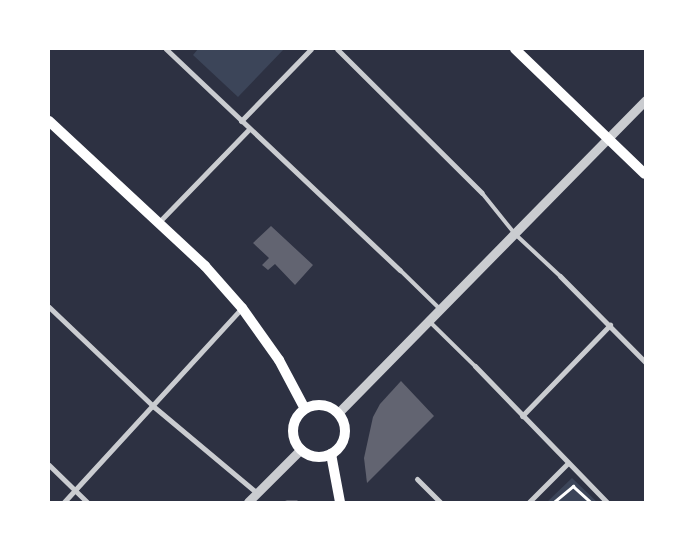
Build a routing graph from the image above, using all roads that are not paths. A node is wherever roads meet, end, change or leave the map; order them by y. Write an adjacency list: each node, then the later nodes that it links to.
1 (166, 49): 7 (street)
2 (312, 49): 7 (street)
3 (337, 49): 11 (street)
4 (515, 49): 9 (main road)
5 (645, 101): 9 (street)
6 (49, 120): 12 (main road)
7 (242, 121): 8 (street)
8 (249, 129): 12 (street); 14 (street)
9 (608, 139): 10 (main road); 13 (street)
10 (645, 174)
11 (482, 193): 13 (lane)
12 (158, 222): 17 (main road)
13 (515, 234): 15 (lane); 18 (street)
14 (400, 270): 18 (lane)
15 (560, 276): 20 (street)
16 (49, 307): 23 (street)
17 (242, 308): 23 (street); 24 (main road)
18 (440, 310): 19 (street)
19 (429, 321): 22 (lane); 25 (street)
20 (610, 325): 21 (street); 26 (street)
21 (645, 362)
22 (475, 366): 26 (street)
23 (153, 406): 32 (street); 33 (street)
24 (306, 409): 25 (main road); 27 (main road)
25 (338, 413): 28 (main road)
26 (522, 416): 29 (street)
27 (301, 450): 28 (main road); 33 (street)
28 (331, 454): 37 (main road)
29 (567, 464): 39 (street); 40 (street)
30 (49, 465): 32 (street)
31 (417, 479): 38 (street)
32 (75, 490): 34 (street); 35 (street)
33 (257, 493): 36 (street)
34 (64, 502)
35 (87, 502)
36 (248, 502)
37 (340, 502)
38 (440, 502)
39 (529, 502)
40 (607, 502)

